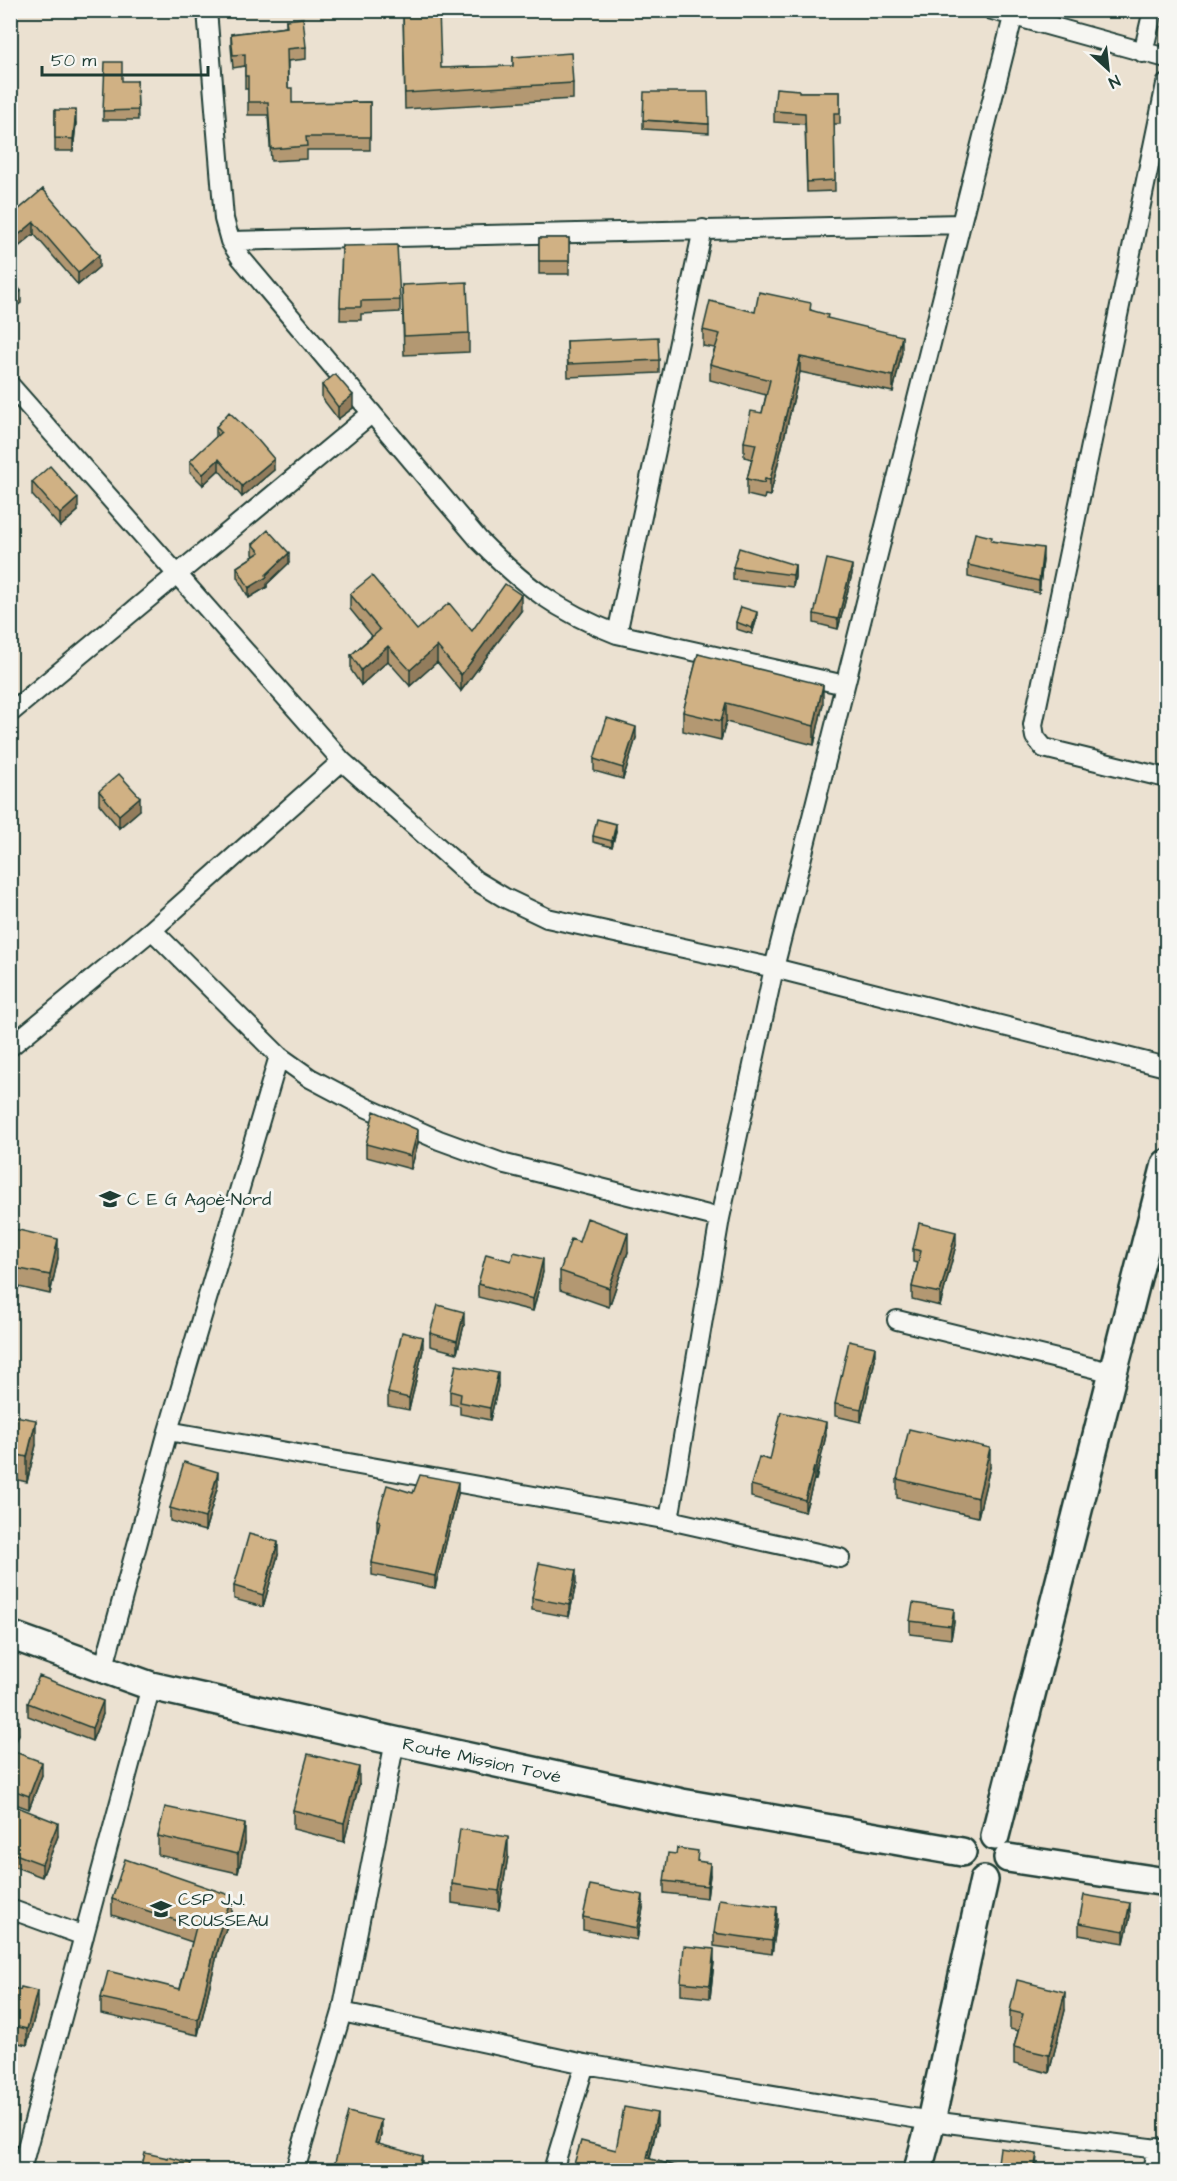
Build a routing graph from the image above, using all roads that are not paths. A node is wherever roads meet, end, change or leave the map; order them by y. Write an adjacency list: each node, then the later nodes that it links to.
1 (207, 10): 10 (street)
2 (992, 10): 4 (street)
3 (1153, 10): 5 (street)
4 (1013, 17): 5 (street); 8 (street)
5 (1143, 53): 6 (street)
6 (1167, 58)
7 (1167, 84): 18 (street)
8 (961, 224): 9 (street); 15 (street)
9 (703, 229): 10 (street); 14 (street)
10 (230, 241): 12 (street)
11 (10, 385): 13 (street)
12 (372, 413): 13 (street); 14 (street)
13 (178, 574): 16 (street); 17 (street)
14 (617, 634): 15 (street)
15 (845, 685): 20 (street)
16 (10, 713)
17 (342, 761): 19 (street); 20 (street)
18 (1167, 778)
19 (152, 930): 21 (street); 22 (street)
20 (774, 968): 23 (street); 25 (street)
21 (10, 1047)
22 (279, 1056): 25 (street); 28 (street)
23 (1167, 1067)
24 (1167, 1164): 27 (street)
25 (720, 1218): 29 (street)
26 (897, 1320): 27 (street)
27 (1114, 1373): 35 (street)
28 (168, 1431): 29 (street); 32 (street)
29 (669, 1520): 30 (street)
30 (840, 1558)
31 (10, 1635): 32 (street, Route Mission Tové)
32 (103, 1670): 33 (street, Route Mission Tové)
33 (151, 1686): 34 (street, Route Mission Tové); 40 (street)
34 (395, 1742): 36 (street, Route Mission Tové); 41 (street)
35 (1002, 1847): 36 (street); 37 (street); 38 (street)
36 (962, 1852): 37 (street)
37 (984, 1880): 43 (street)
38 (1167, 1882)
39 (10, 1910): 40 (street)
40 (84, 1936): 45 (street)
41 (342, 2012): 42 (street); 46 (street)
42 (585, 2064): 43 (street); 47 (street)
43 (931, 2121): 44 (street); 48 (street)
44 (1162, 2149): 49 (street)
45 (21, 2170)
46 (295, 2170)
47 (553, 2170)
48 (918, 2170)
49 (1152, 2170)

